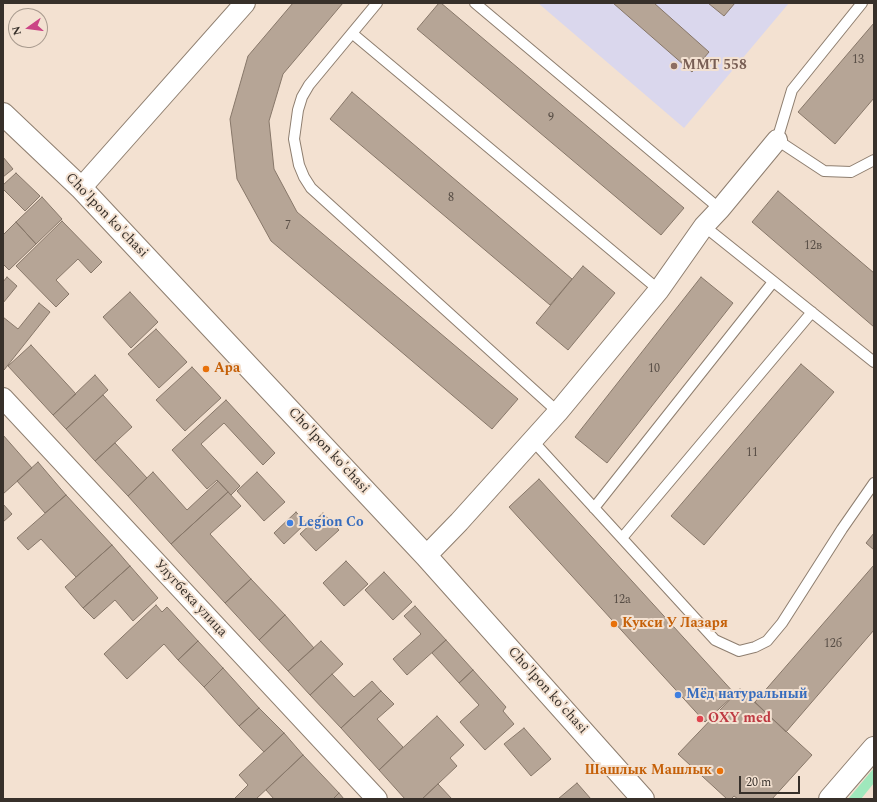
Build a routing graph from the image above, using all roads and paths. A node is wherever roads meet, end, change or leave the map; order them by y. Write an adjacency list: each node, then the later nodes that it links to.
1 (245, 3): 9 (street)
2 (377, 3): 5 (lane)
3 (475, 3): 10 (lane)
4 (862, 3): 7 (lane)
5 (353, 34): 13 (lane); 17 (lane)
6 (3, 114): 9 (main road, Cho'lpon ko'chasi)
7 (777, 140): 8 (lane); 10 (street)
8 (874, 160)
9 (81, 188): 22 (main road, Cho'lpon ko'chasi)
10 (720, 209): 11 (street)
11 (704, 226): 12 (lane); 13 (street)
12 (773, 282): 14 (lane); 20 (lane)
13 (659, 290): 17 (street)
14 (812, 312): 15 (lane); 21 (lane)
15 (874, 362)
16 (3, 398): 24 (street, Улугбека улица)
17 (558, 412): 18 (street)
18 (533, 441): 20 (lane); 22 (street)
19 (874, 483): 21 (lane)
20 (594, 508): 21 (lane)
21 (622, 538)
22 (426, 556): 25 (main road, Cho'lpon ko'chasi)
23 (874, 748): 26 (main road)
24 (377, 799)
25 (643, 799)
26 (830, 799)

